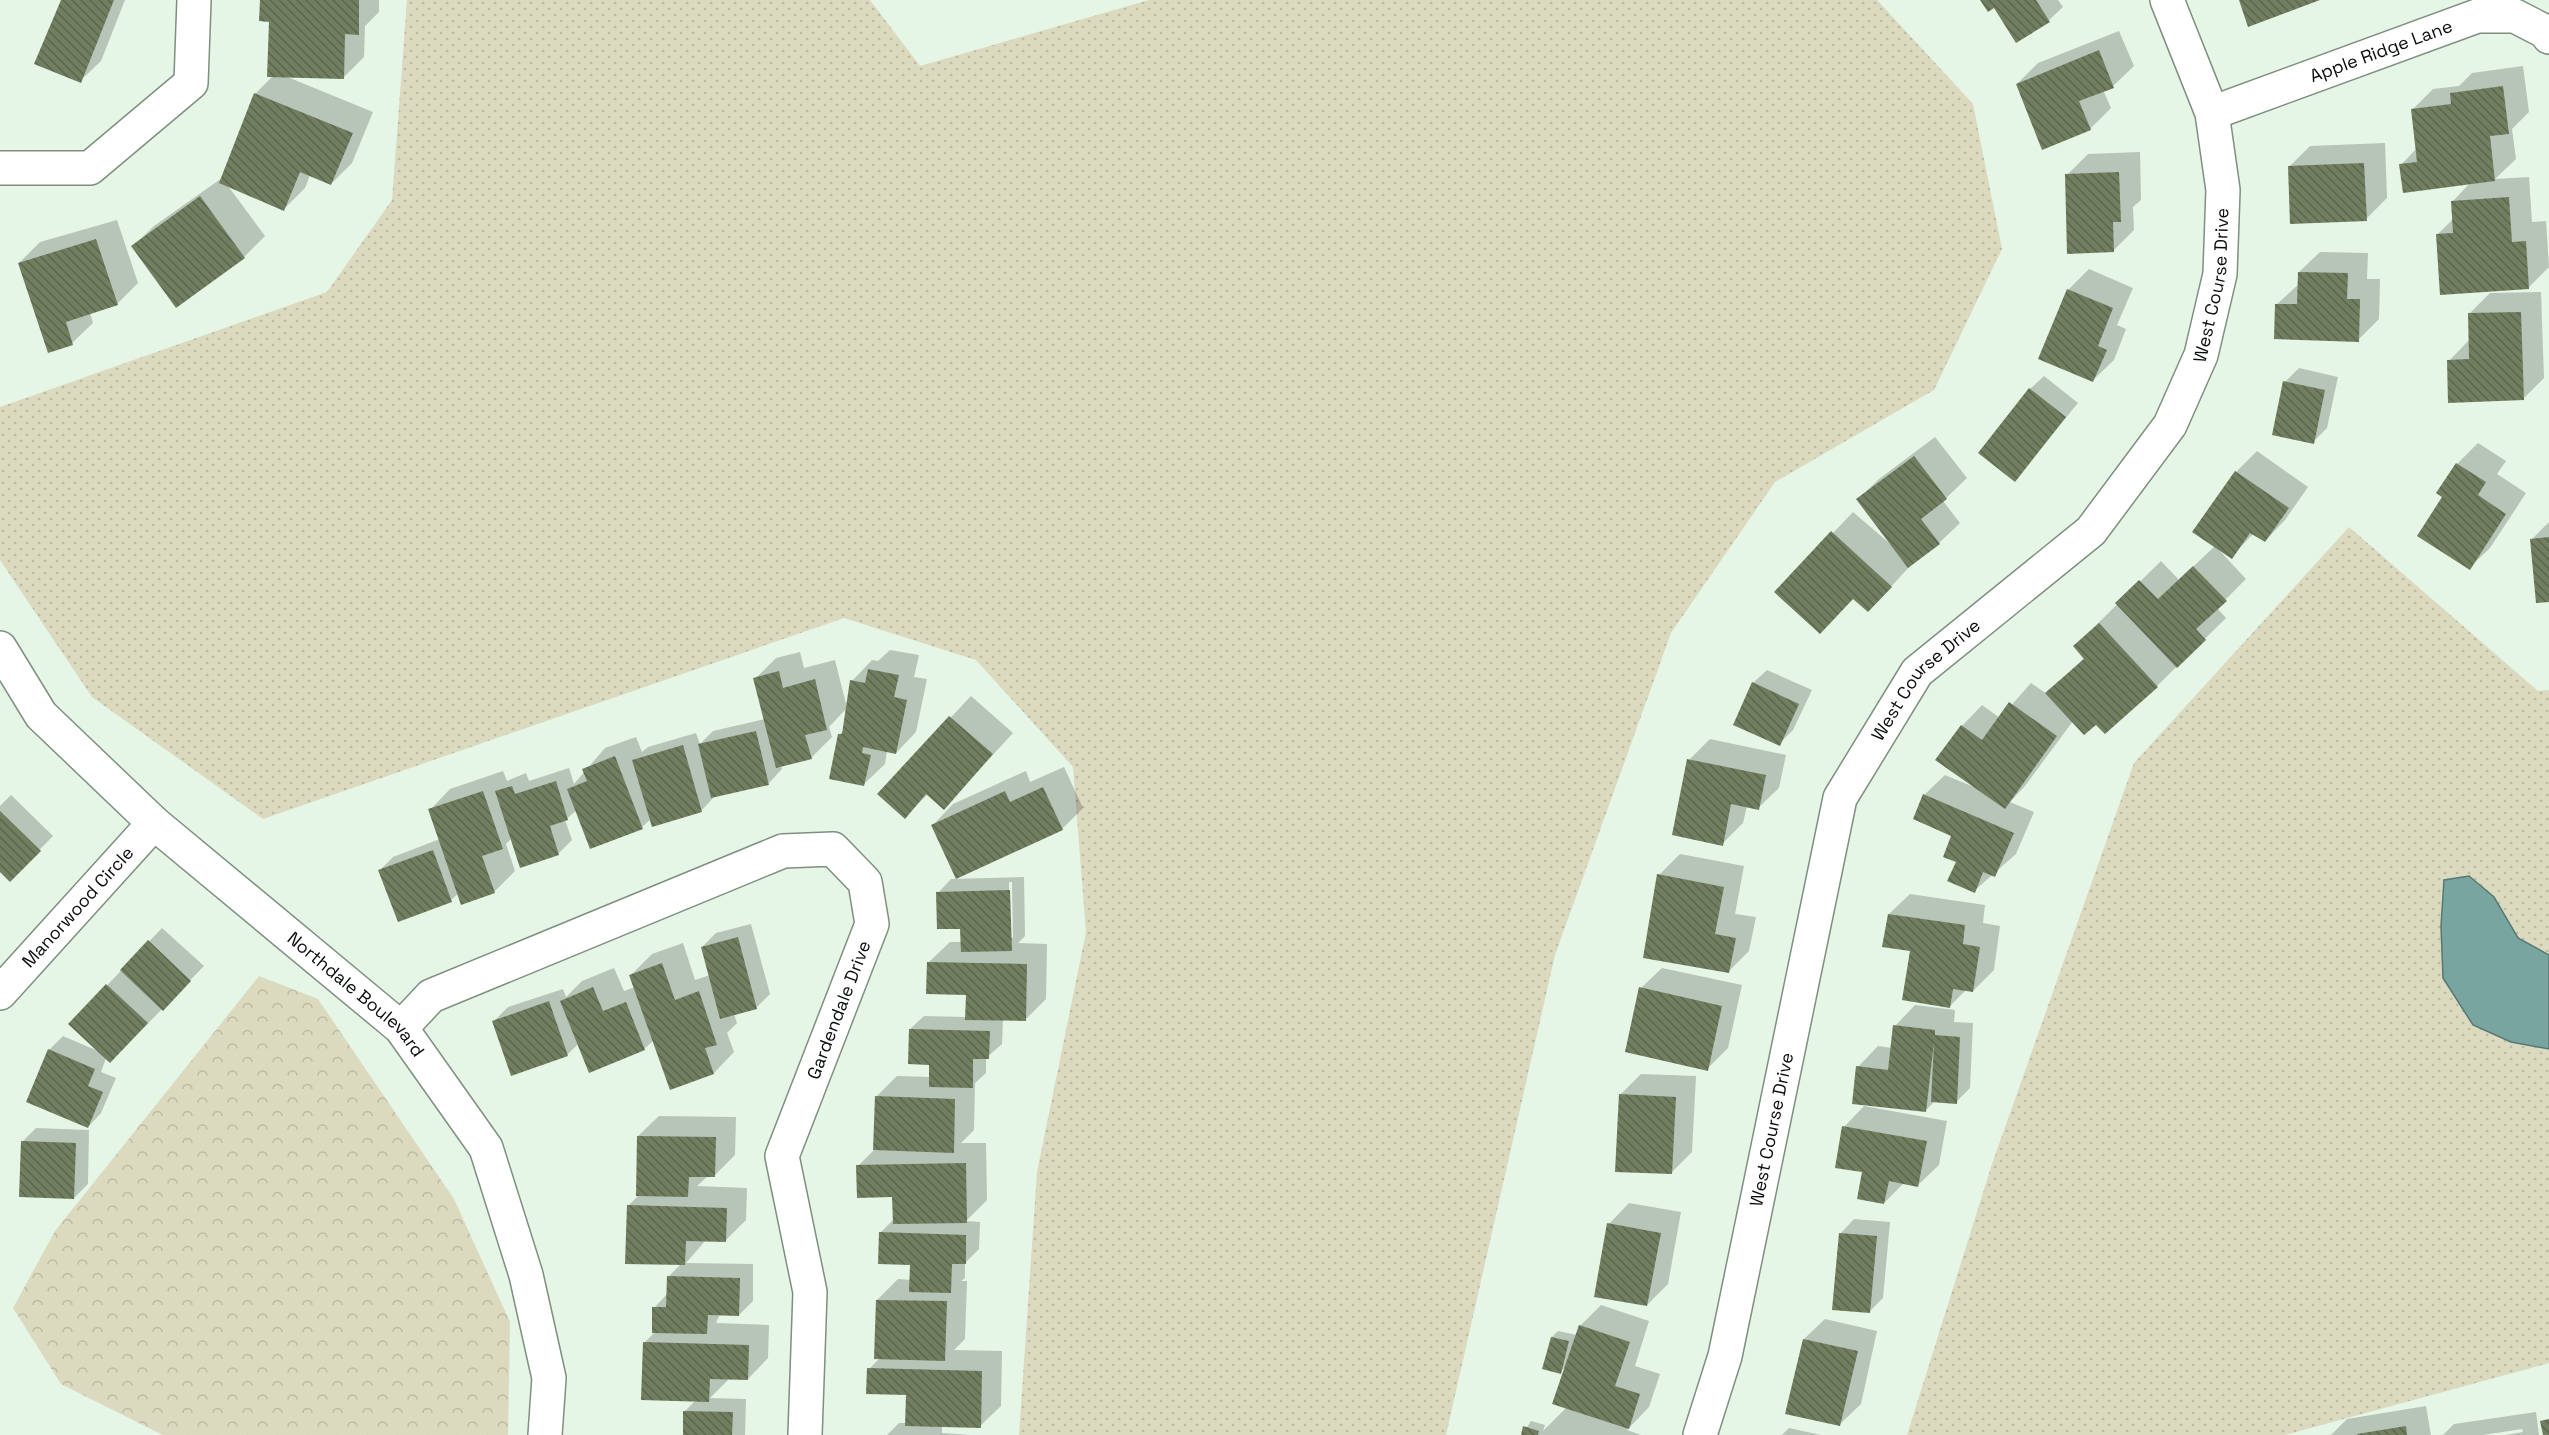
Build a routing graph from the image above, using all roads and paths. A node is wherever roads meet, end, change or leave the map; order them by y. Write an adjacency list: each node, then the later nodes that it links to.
1 (194, 0): 5 (street)
2 (2167, 0): 4 (street, West Course Drive)
3 (2549, 37): 4 (street, Apple Ridge Lane)
4 (2212, 113): 12 (street, West Course Drive)
5 (0, 168)
6 (0, 648): 7 (street, Northdale Boulevard)
7 (154, 823): 8 (street, Manorwood Circle); 9 (street, Northdale Boulevard)
8 (0, 993)
9 (401, 1028): 10 (street, Northdale Boulevard); 11 (street, Gardendale Drive)
10 (546, 1435)
11 (805, 1435)
12 (1700, 1435)

